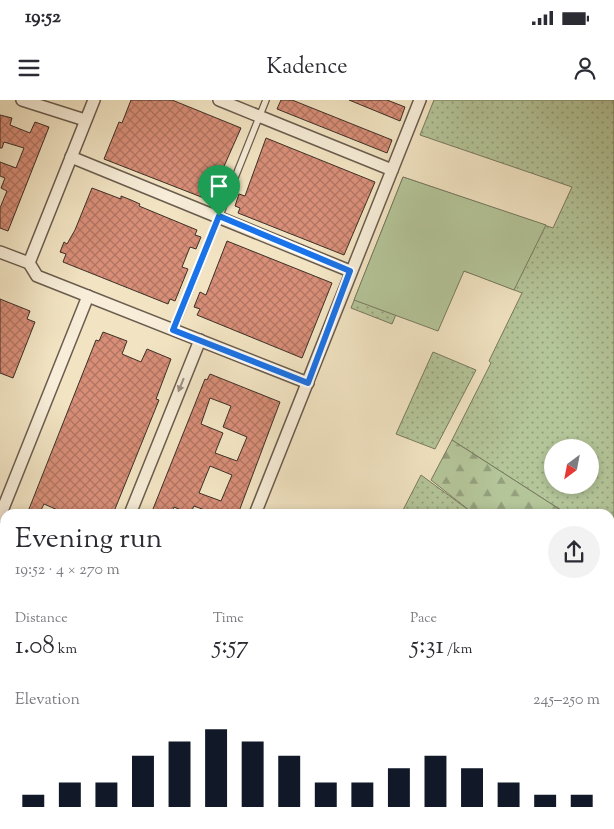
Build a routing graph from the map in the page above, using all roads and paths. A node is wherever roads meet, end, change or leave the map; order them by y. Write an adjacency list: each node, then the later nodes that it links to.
1 (22, 100): 7 (street)
2 (94, 100): 7 (street)
3 (220, 100): 6 (street)
4 (266, 100): 6 (lane)
5 (420, 100): 9 (street)
6 (260, 116): 9 (street); 10 (lane)
7 (86, 120): 8 (street)
8 (71, 157): 10 (street); 12 (street)
9 (392, 170): 13 (street)
10 (219, 216): 13 (street); 15 (lane)
11 (0, 252): 12 (street)
12 (29, 263): 14 (street)
13 (350, 271): 17 (street)
14 (88, 296): 15 (street); 18 (street)
15 (173, 330): 16 (street)
16 (200, 340): 17 (street); 19 (street, one-way to 19)
17 (308, 383): 20 (street)
18 (3, 509)
19 (132, 509)
20 (257, 509)

